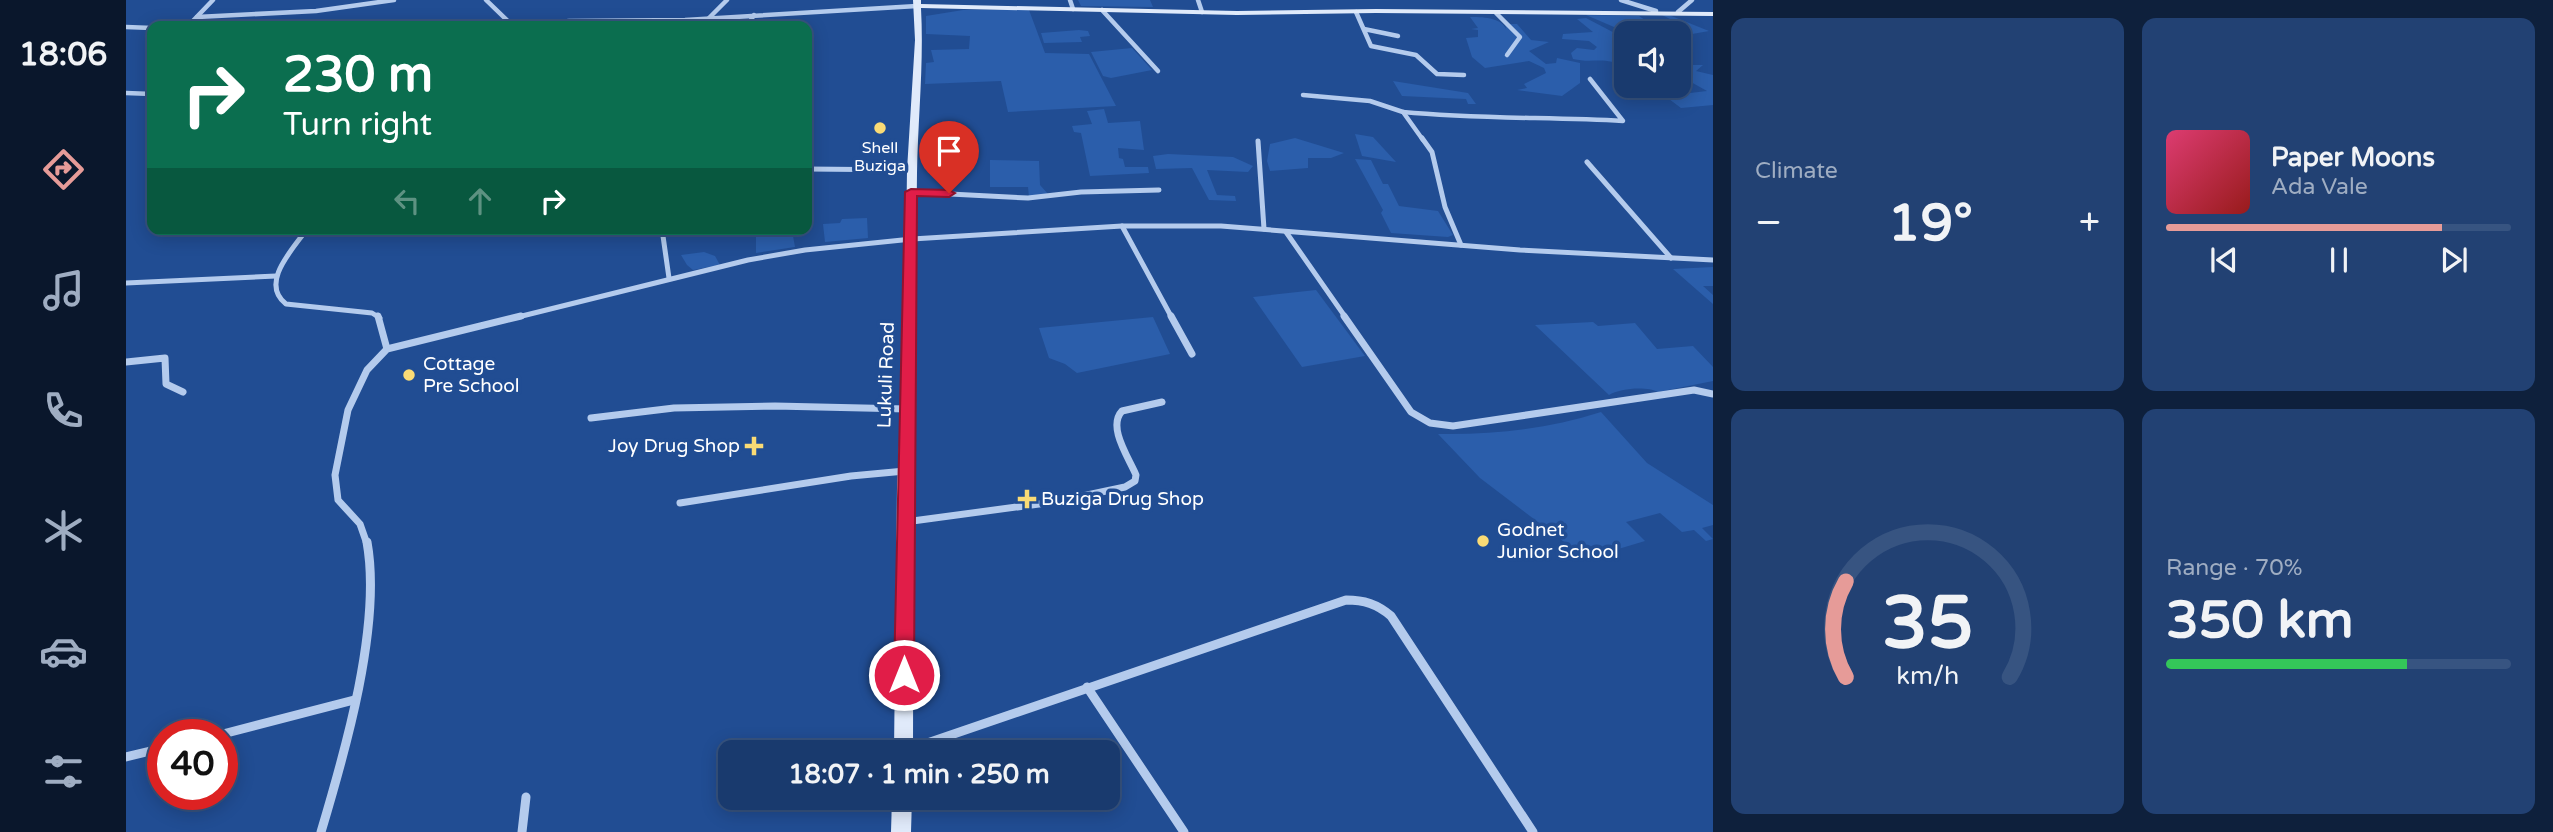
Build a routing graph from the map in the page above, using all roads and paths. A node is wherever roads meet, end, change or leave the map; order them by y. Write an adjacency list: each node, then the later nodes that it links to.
1 (213, 0): 18 (street)
2 (394, 0): 18 (street)
3 (486, 0): 21 (street)
4 (727, 0): 19 (street)
5 (1198, 0): 12 (street)
6 (1621, 0): 11 (street)
7 (1692, 0): 14 (street)
8 (917, 3): 9 (street); 17 (street); 39 (street, Lukuli Road)
9 (1072, 5): 10 (street)
10 (1102, 10): 12 (street); 29 (street)
11 (1656, 11): 14 (street); 15 (street)
12 (1202, 12): 13 (street)
13 (1356, 12): 15 (street); 26 (street)
14 (1678, 12): 16 (street)
15 (1496, 13): 28 (street)
16 (1713, 14)
17 (754, 15): 19 (street); 23 (street)
18 (197, 17): 20 (street)
19 (709, 18): 22 (street)
20 (193, 21)
21 (509, 21)
22 (569, 21)
23 (750, 21)
24 (126, 27): 25 (street)
25 (147, 28)
26 (1364, 29): 27 (street); 30 (street)
27 (1398, 36)
28 (1507, 55)
29 (1157, 71)
30 (1464, 75)
31 (1590, 79): 35 (street)
32 (126, 93): 33 (street)
33 (147, 94)
34 (1303, 95): 35 (street)
35 (1403, 112): 48 (street)
36 (1258, 141): 43 (street)
37 (1587, 162): 49 (street)
38 (812, 169): 39 (street)
39 (912, 170): 41 (street, Lukuli Road)
40 (1159, 190): 41 (street)
41 (911, 192): 47 (street, Lukuli Road)
42 (1122, 226): 43 (street); 47 (street); 55 (street)
43 (1264, 229): 44 (street)
44 (1286, 232): 48 (street); 58 (street)
45 (303, 235): 51 (street)
46 (663, 235): 52 (street)
47 (912, 239): 52 (street); 60 (street, Lukuli Road)
48 (1461, 245): 49 (street)
49 (1671, 258): 50 (street)
50 (1713, 260)
51 (276, 276): 53 (street); 54 (street)
52 (669, 278): 54 (street)
53 (126, 283)
54 (387, 349): 66 (street)
55 (1192, 354)
56 (126, 362): 57 (street)
57 (183, 392)
58 (1713, 394)
59 (1163, 402): 64 (street)
60 (907, 409): 61 (street); 62 (street, Lukuli Road)
61 (591, 418)
62 (906, 471): 63 (street); 64 (street, Lukuli Road)
63 (680, 503)
64 (905, 522): 68 (street, Lukuli Road)
65 (1087, 687): 69 (street); 77 (street); 78 (street)
66 (355, 700): 67 (street); 74 (street)
67 (238, 730)
68 (903, 740)
69 (937, 740)
70 (147, 752): 71 (street)
71 (126, 757)
72 (526, 797): 75 (street)
73 (902, 810): 76 (street)
74 (321, 832)
75 (522, 832)
76 (901, 832)
77 (1184, 832)
78 (1533, 832)

